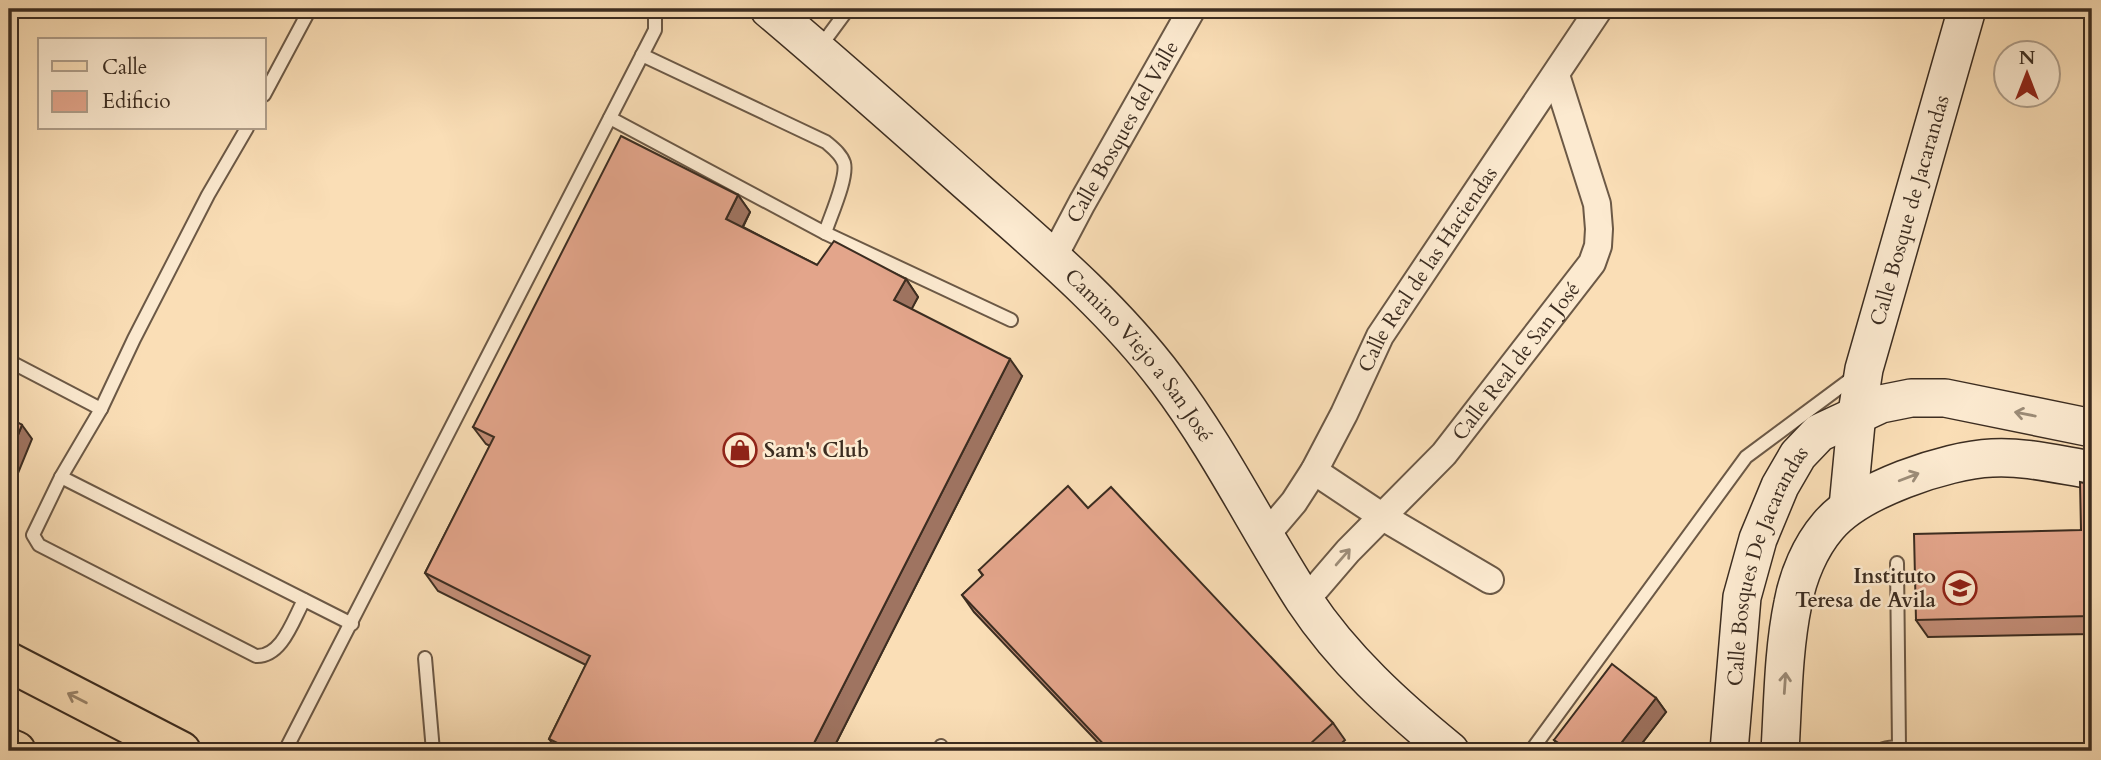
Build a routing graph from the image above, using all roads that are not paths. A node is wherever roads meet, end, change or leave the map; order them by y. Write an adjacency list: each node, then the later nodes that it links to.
1 (310, 9): 11 (lane)
2 (653, 9): 9 (lane)
3 (769, 9): 8 (street, Camino Viejo a San José)
4 (848, 9): 8 (lane)
5 (1192, 9): 15 (street, Calle Bosques del Valle)
6 (1599, 9): 10 (street, Calle Real de las Haciendas)
7 (1967, 9): 18 (street, Calle Bosque de Jacarandas)
8 (818, 50): 15 (street, Camino Viejo a San José)
9 (642, 55): 12 (lane); 14 (lane)
10 (1556, 75): 23 (street, Calle Real de las Haciendas); 26 (street, Calle Real de San José)
11 (266, 91)
12 (610, 118): 14 (lane); 32 (lane)
13 (246, 130): 19 (lane)
14 (825, 233): 16 (lane)
15 (1054, 258): 27 (street, Camino Viejo a San José)
16 (1011, 320)
17 (9, 360): 19 (lane)
18 (1864, 369): 20 (street, Calle Bosque de Jacarandas); 42 (lane)
19 (101, 409): 24 (lane)
20 (1857, 414): 21 (street, one-way to 20); 25 (street, Calle Bosque de Jacarandas); 43 (street, Calle Bosques De Jacarandas)
21 (2092, 428)
22 (2092, 470): 25 (street, one-way to 22)
23 (1314, 471): 26 (street); 27 (street, Calle Real de las Haciendas)
24 (61, 477): 30 (lane); 30 (lane)
25 (1847, 508): 44 (street, Calle Bosques De Jacarandas, one-way to 25)
26 (1383, 517): 29 (street); 31 (street, Calle Real de San José, one-way to 26)
27 (1266, 535): 31 (street, Camino Viejo a San José)
28 (1897, 563): 36 (lane)
29 (1490, 580)
30 (304, 600): 32 (lane)
31 (1305, 601): 41 (street, Camino Viejo a San José)
32 (352, 624): 39 (lane)
33 (425, 658): 40 (lane)
34 (9, 662): 38 (main road, one-way to 34)
35 (9, 748): 37 (main road)
36 (1905, 749): 45 (lane)
37 (16, 751)
38 (181, 751)
39 (285, 751)
40 (433, 751)
41 (1450, 751)
42 (1531, 751)
43 (1729, 751)
44 (1780, 751)
45 (1879, 751)

